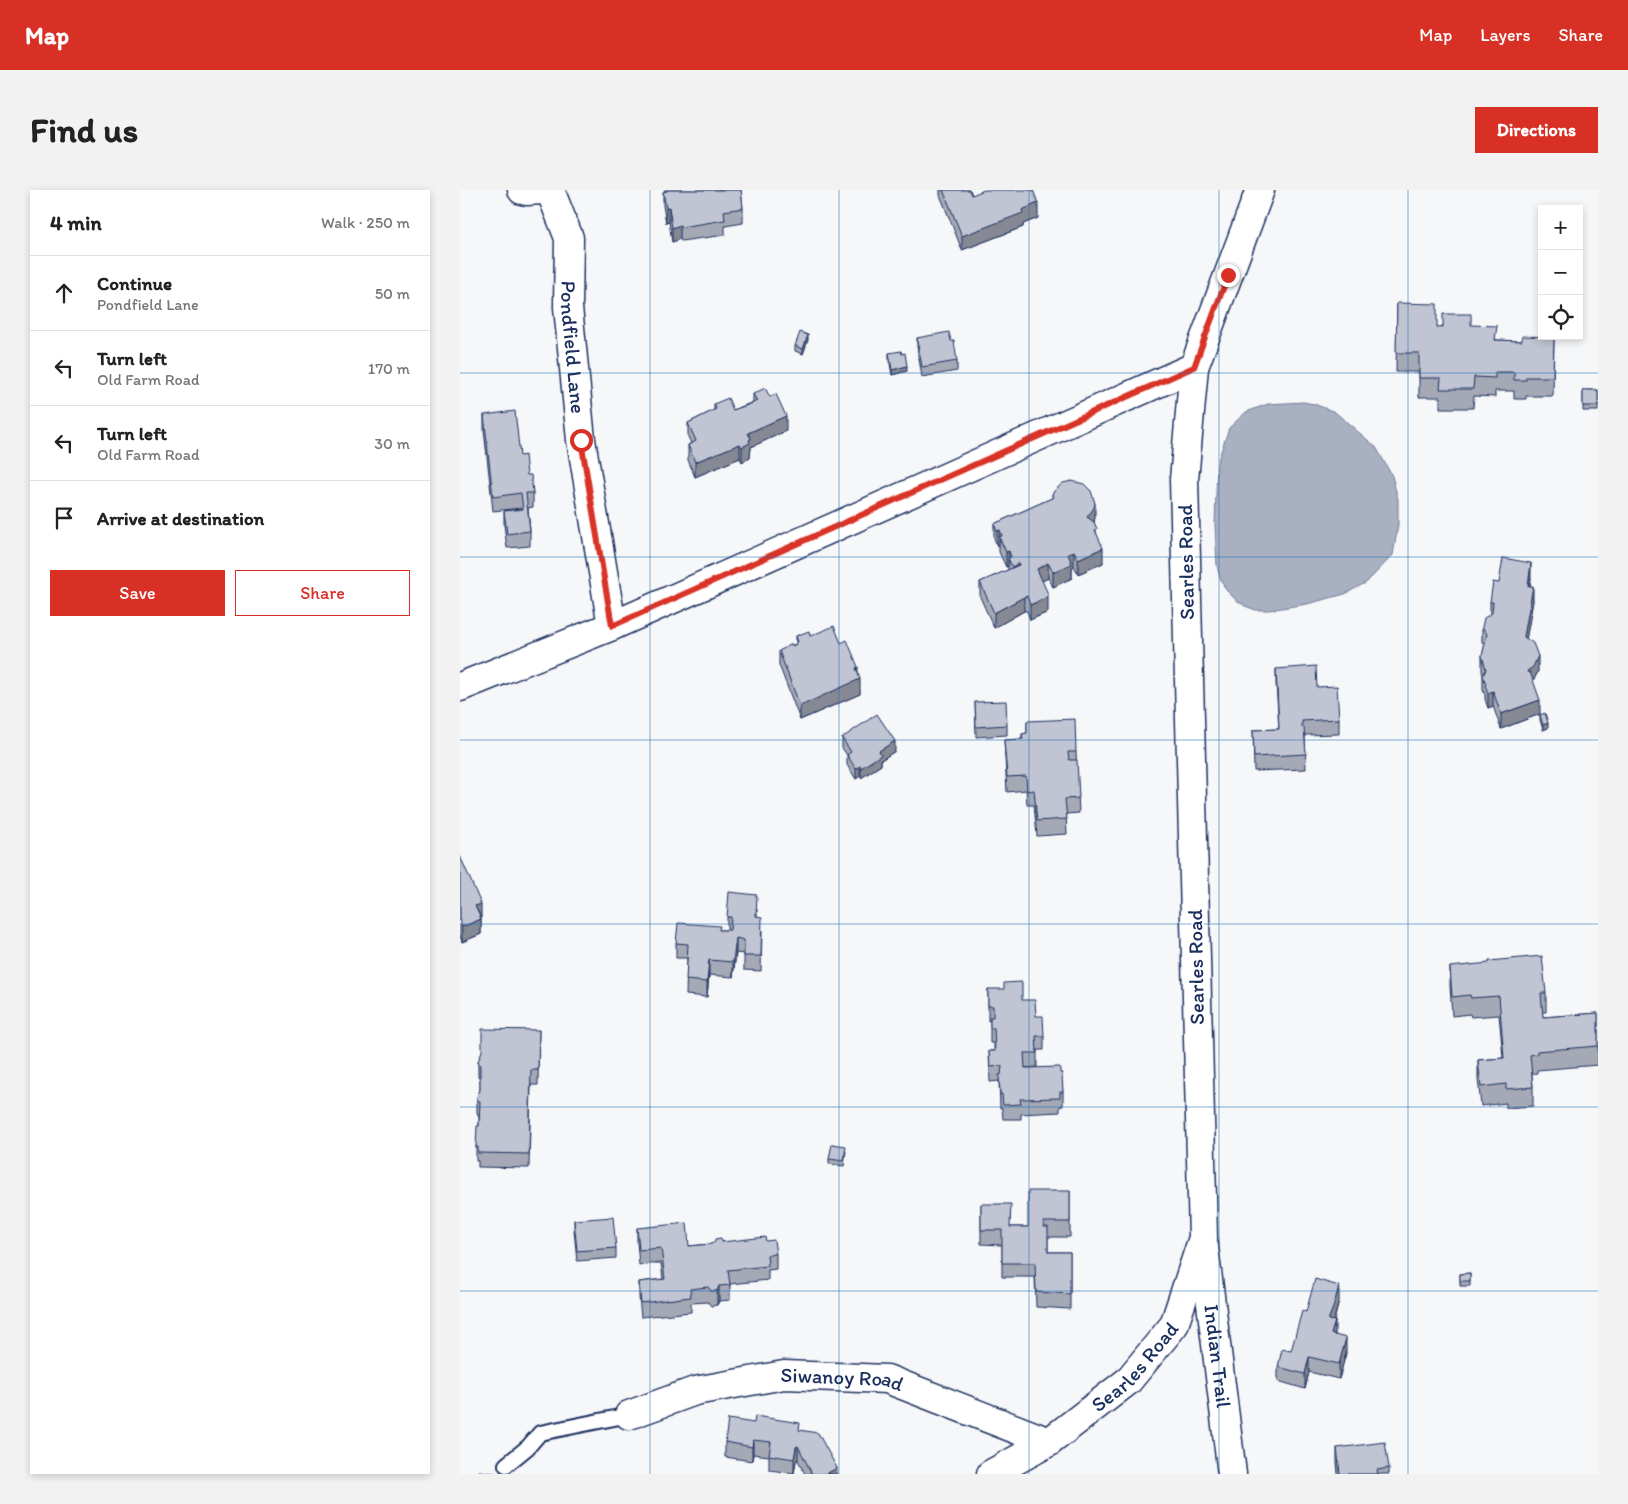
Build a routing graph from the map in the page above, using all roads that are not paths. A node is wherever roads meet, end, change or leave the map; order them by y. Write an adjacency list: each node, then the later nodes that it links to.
1 (522, 190): 2 (street)
2 (543, 190)
3 (550, 190): 6 (street, Pondfield Lane)
4 (1260, 190): 5 (street, Searles Road)
5 (1194, 367): 6 (street); 8 (street, Searles Road)
6 (612, 626): 7 (street)
7 (460, 687)
8 (1203, 1238): 10 (street, Searles Road); 13 (street, Indian Trail)
9 (628, 1415): 10 (street, Siwanoy Road); 11 (lane)
10 (1049, 1442): 12 (street, Searles Road)
11 (506, 1465)
12 (991, 1474)
13 (1232, 1474)

